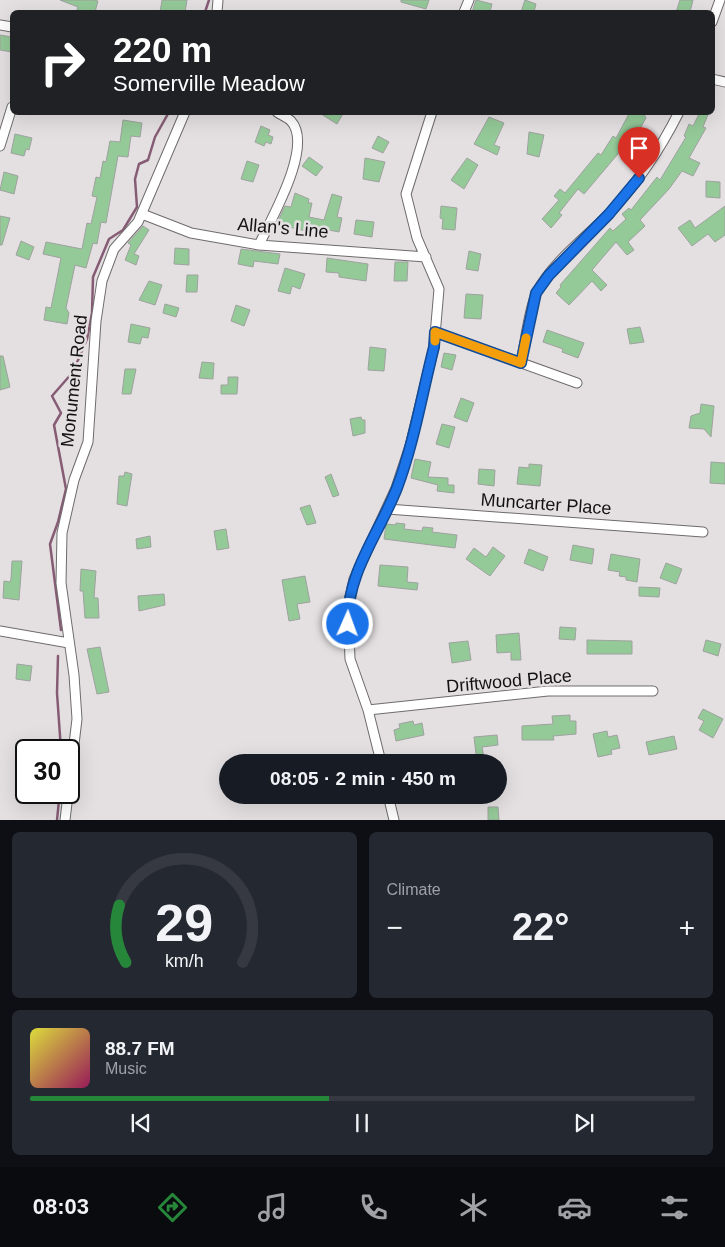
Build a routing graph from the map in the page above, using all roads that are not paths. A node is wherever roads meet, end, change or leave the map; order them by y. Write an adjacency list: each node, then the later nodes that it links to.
1 (720, 0): 2 (street)
2 (715, 14)
3 (10, 114): 8 (street)
4 (184, 115): 9 (street, Monument Road)
5 (282, 115): 10 (street)
6 (431, 115): 11 (street)
7 (678, 115): 13 (street)
8 (0, 146)
9 (142, 214): 10 (street, Allan's Line); 18 (street, Monument Road)
10 (259, 245): 11 (street, Allan's Line)
11 (426, 257): 12 (street)
12 (435, 332): 13 (street); 15 (street)
13 (521, 363): 14 (street)
14 (577, 383)
15 (387, 509): 16 (street, Muncarter Place); 20 (street)
16 (703, 532)
17 (0, 631): 18 (street)
18 (68, 642): 23 (street, Monument Road)
19 (654, 691): 20 (street, Driftwood Place)
20 (368, 710): 21 (street)
21 (379, 754)
22 (390, 804): 24 (street)
23 (65, 820)
24 (394, 820)

